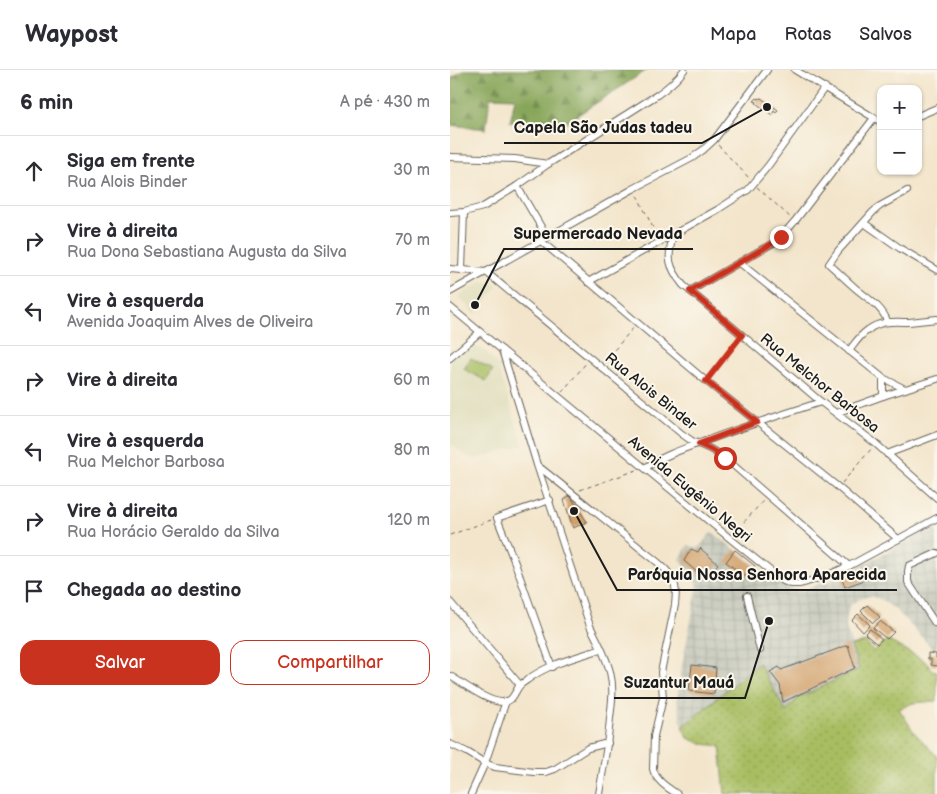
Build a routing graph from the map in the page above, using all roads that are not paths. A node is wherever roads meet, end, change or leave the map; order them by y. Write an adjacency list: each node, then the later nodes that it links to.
1 (684, 70): 9 (street)
2 (767, 70): 16 (street)
3 (796, 70): 4 (street)
4 (825, 87): 7 (street); 15 (street)
5 (937, 108): 6 (street)
6 (922, 114)
7 (877, 120): 17 (street)
8 (450, 157): 9 (street)
9 (548, 164): 10 (street)
10 (516, 186): 12 (street); 16 (street)
11 (907, 191): 14 (street)
12 (464, 212): 13 (street); 19 (street)
13 (450, 213)
14 (864, 223): 20 (street); 27 (street)
15 (673, 235): 22 (street); 23 (street, Rua Melchor Barbosa)
16 (544, 239): 21 (street); 22 (street)
17 (740, 263): 23 (street); 30 (street)
18 (450, 269): 19 (street)
19 (462, 270): 21 (street)
20 (937, 270)
21 (486, 272): 24 (street); 40 (street, Rua Alois Binder)
22 (588, 282): 38 (street)
23 (690, 291): 36 (street, Rua Melchor Barbosa)
24 (450, 292)
25 (450, 307): 28 (street, Avenida Eugênio Negri)
26 (937, 319): 27 (street)
27 (887, 321): 30 (street)
28 (480, 332): 29 (street, Avenida Eugênio Negri); 31 (street)
29 (501, 349): 42 (street); 43 (street, Avenida Eugênio Negri)
30 (849, 350): 32 (street)
31 (450, 358)
32 (884, 378): 34 (street); 35 (street)
33 (937, 379): 34 (street)
34 (905, 389): 35 (street)
35 (883, 396): 37 (street)
36 (821, 402): 37 (street, Rua Melchor Barbosa); 38 (street)
37 (836, 413): 41 (street, Rua Melchor Barbosa)
38 (757, 422): 40 (street); 47 (street)
39 (937, 436): 41 (street)
40 (699, 444): 43 (street); 49 (street, Rua Alois Binder)
41 (888, 454): 44 (street, Rua Melchor Barbosa)
42 (538, 465): 45 (street); 64 (street)
43 (645, 468): 49 (street, Avenida Eugênio Negri)
44 (937, 498)
45 (550, 500): 53 (street); 55 (street)
46 (937, 518): 47 (street, Avenida Eugênio Negri)
47 (898, 539): 49 (street, Avenida Eugênio Negri)
48 (937, 553): 52 (street)
49 (849, 566)
50 (747, 596): 54 (street)
51 (451, 604): 57 (street)
52 (935, 623)
53 (602, 648): 55 (street); 60 (street)
54 (760, 650)
55 (552, 667): 57 (street)
56 (450, 676): 58 (street)
57 (520, 685): 58 (street)
58 (506, 702): 61 (street)
59 (450, 744): 61 (street)
60 (608, 744): 61 (street); 63 (street)
61 (485, 763): 62 (street)
62 (471, 794)
63 (599, 794)
64 (677, 794)

